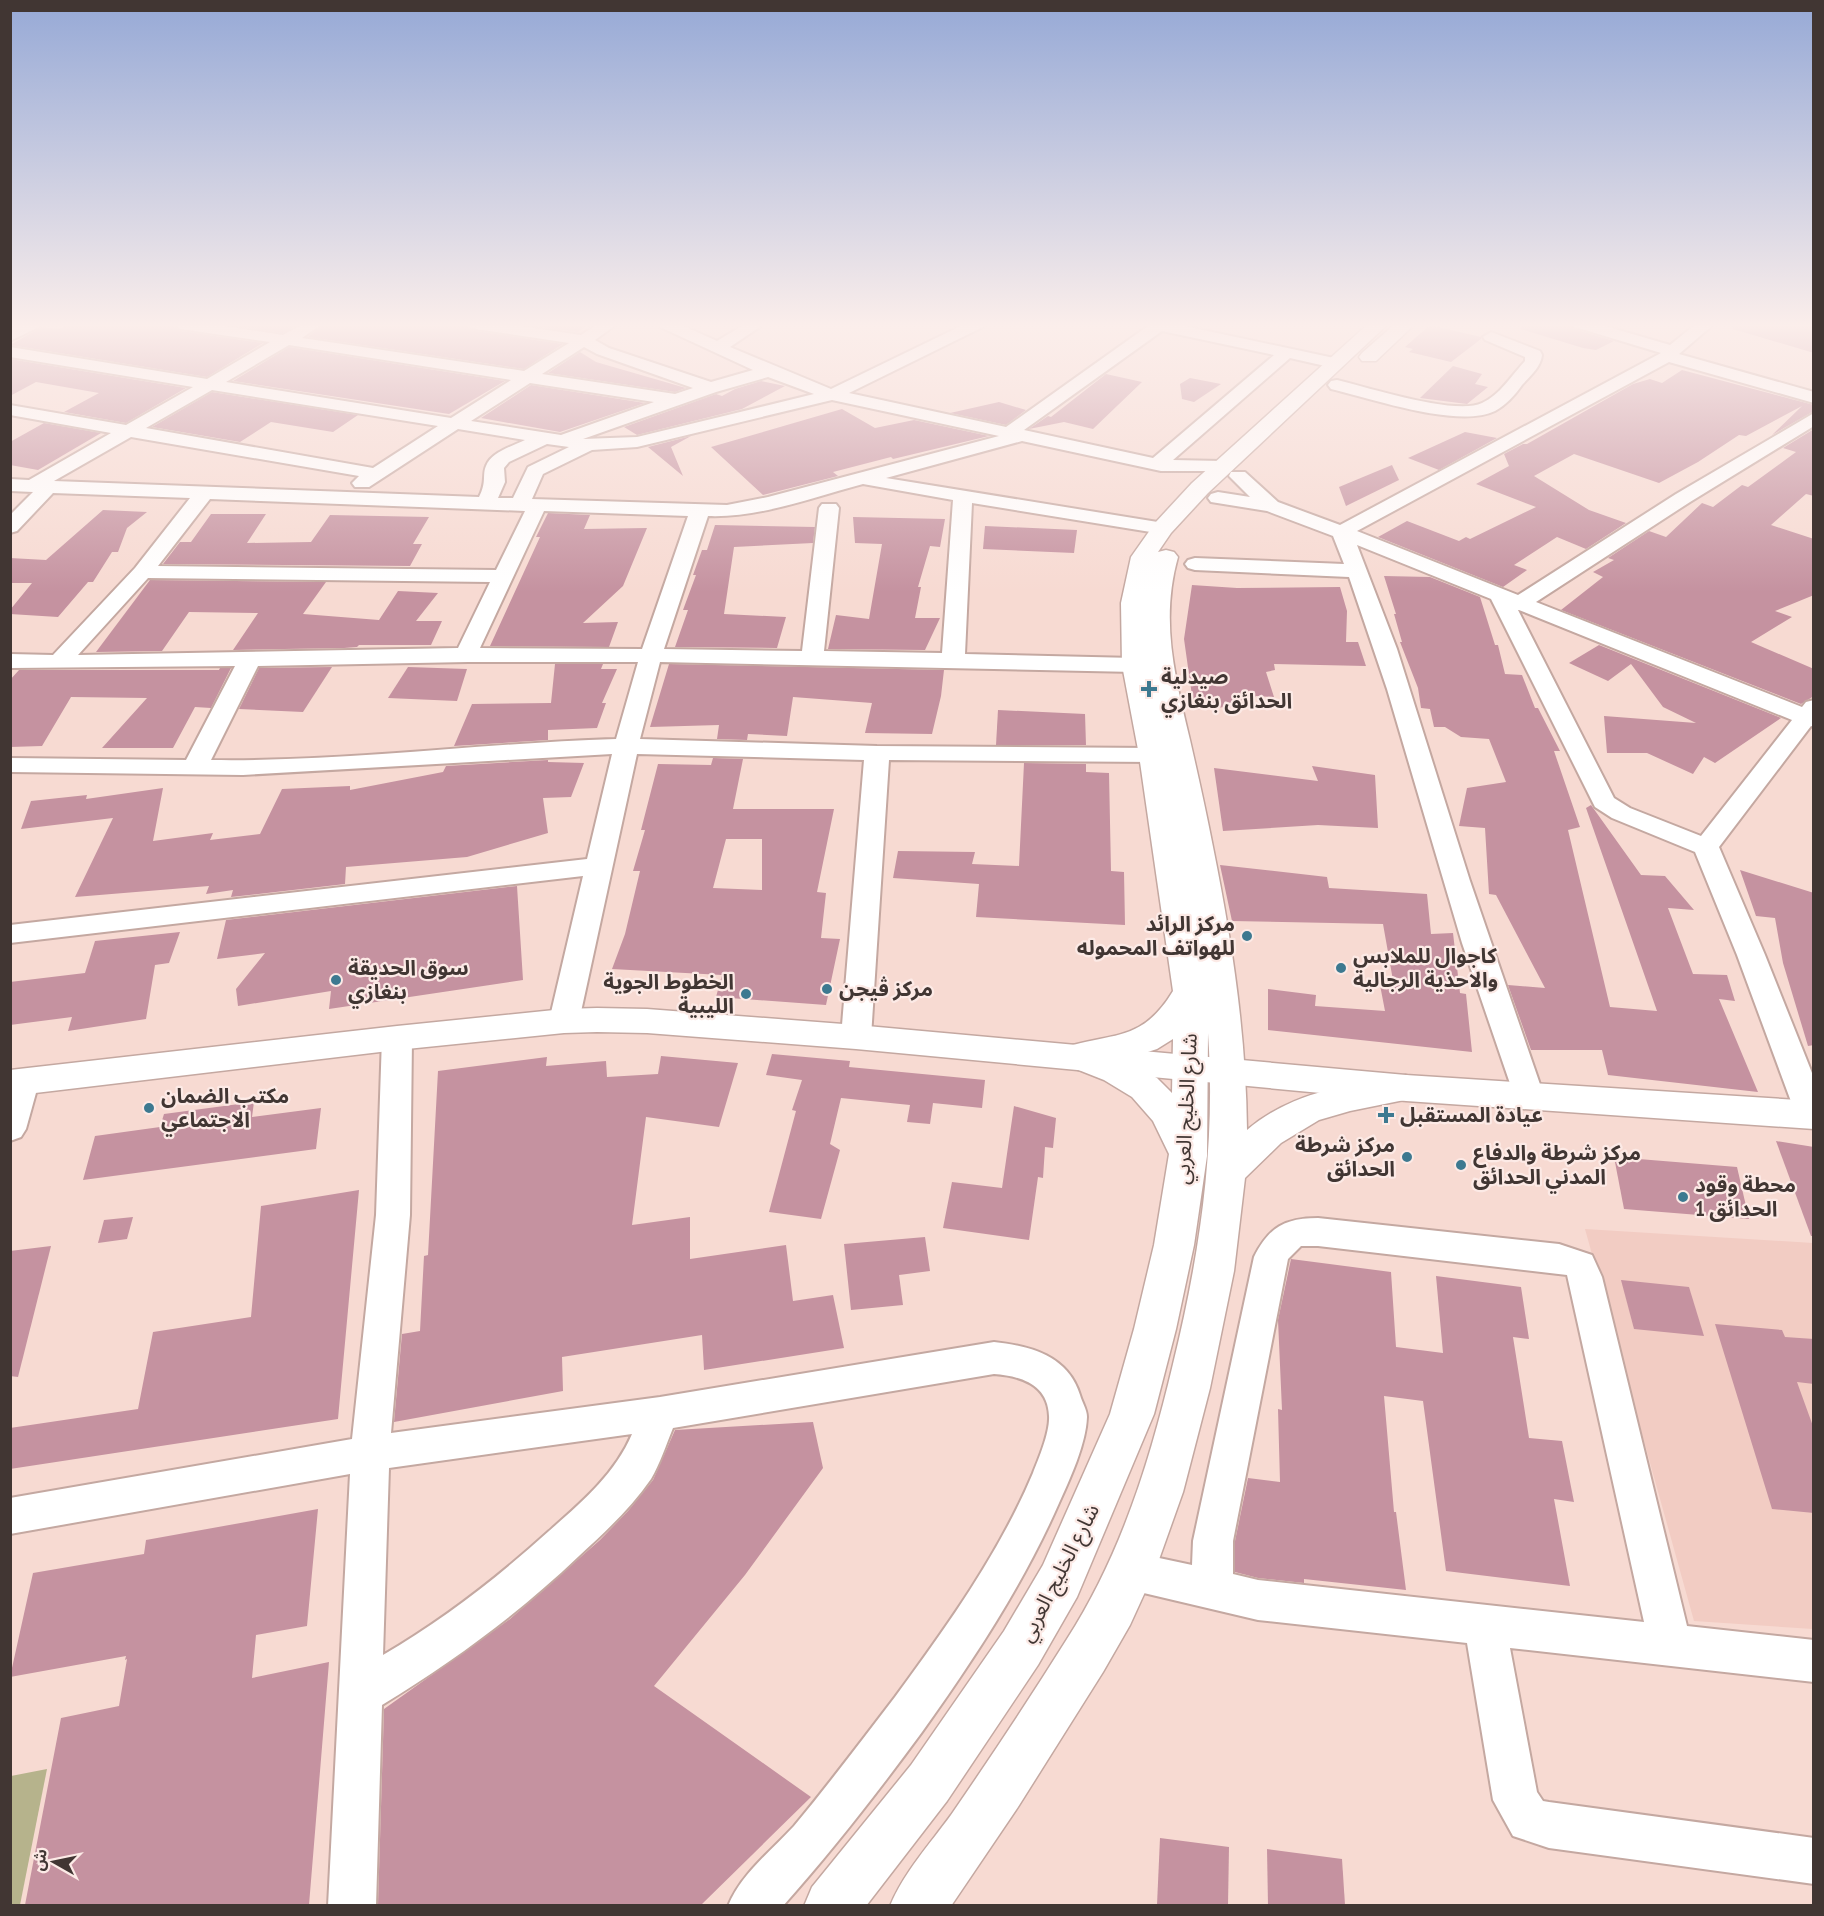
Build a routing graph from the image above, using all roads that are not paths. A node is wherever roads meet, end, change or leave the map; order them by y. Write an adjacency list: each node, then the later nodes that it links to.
1 (30, 413): 14 (street)
2 (158, 413): 14 (street)
3 (397, 413): 13 (street)
4 (471, 413): 13 (street)
5 (634, 413): 16 (street)
6 (756, 413): 17 (street)
7 (919, 413): 15 (street)
8 (1043, 413): 15 (street)
9 (1217, 413): 18 (street)
10 (1293, 413): 22 (main road, شارع الخليج العربي)
11 (1560, 413): 35 (street)
12 (1814, 418): 40 (street)
13 (456, 423): 16 (street); 20 (street)
14 (129, 430): 20 (street); 23 (street)
15 (1016, 434): 18 (street); 21 (street)
16 (550, 440): 17 (street); 28 (street)
17 (588, 445): 29 (street)
18 (1159, 465): 22 (street); 22 (street)
19 (10, 471): 23 (street)
20 (378, 474): 27 (street)
21 (859, 480): 26 (street); 32 (street)
22 (1219, 482): 30 (street); 30 (street); 34 (main road, شارع الخليج العربي); 64 (main road, شارع الخليج العربي)
23 (44, 483): 24 (street); 25 (street); 33 (street)
24 (10, 484)
25 (205, 492): 27 (street); 38 (street)
26 (963, 497): 34 (street); 45 (street)
27 (338, 499): 28 (street)
28 (485, 503): 29 (street)
29 (530, 503): 32 (street); 39 (street)
30 (1271, 506): 35 (street)
31 (829, 508): 43 (street)
32 (700, 510): 42 (street)
33 (10, 527)
34 (1163, 528): 48 (main road, شارع الخليج العربي)
35 (1341, 532): 37 (street); 40 (street)
36 (1195, 564): 37 (street)
37 (1357, 571): 67 (street)
38 (142, 572): 39 (street); 47 (street)
39 (505, 576): 41 (street)
40 (1510, 600): 49 (street); 55 (street)
41 (466, 655): 42 (street); 44 (street)
42 (651, 656): 43 (street); 50 (street)
43 (812, 657): 45 (street)
44 (249, 660): 47 (street); 54 (street)
45 (952, 660): 48 (street)
46 (10, 661): 47 (street)
47 (59, 662)
48 (1135, 665): 52 (main road, شارع الخليج العربي)
49 (1811, 715): 55 (street)
50 (626, 746): 51 (street); 54 (street); 56 (street)
51 (877, 753): 52 (street); 60 (street)
52 (1153, 755): 58 (main road, شارع الخليج العربي)
53 (10, 765): 54 (street)
54 (194, 769)
55 (1706, 847): 68 (street)
56 (598, 866): 57 (street); 59 (street)
57 (10, 934)
58 (1190, 991): 62 (main road); 63 (main road, شارع الخليج العربي)
59 (564, 1021): 60 (main road); 61 (main road)
60 (856, 1037): 62 (main road)
61 (397, 1038): 65 (main road); 73 (street)
62 (1078, 1056): 63 (main road); 70 (main road)
63 (1191, 1067): 64 (main road); 70 (main road, شارع الخليج العربي)
64 (1228, 1070): 66 (main road); 71 (main road, شارع الخليج العربي)
65 (17, 1082): 69 (street)
66 (1406, 1088): 67 (main road); 71 (main road)
67 (1528, 1096): 68 (main road)
68 (1813, 1115)
69 (10, 1129)
70 (1188, 1156): 84 (main road, شارع الخليج العربي)
71 (1226, 1174): 75 (main road, شارع الخليج العربي)
72 (660, 1414): 73 (street); 80 (street); 83 (street)
73 (370, 1453): 74 (street); 80 (street)
74 (10, 1516)
75 (1131, 1571): 76 (street); 85 (main road, شارع الخليج العربي)
76 (1212, 1589): 77 (street); 78 (street)
77 (1485, 1625): 78 (street); 81 (street)
78 (1670, 1644): 79 (street)
79 (1814, 1661)
80 (362, 1692): 82 (street)
81 (1814, 1861)
82 (352, 1905)
83 (751, 1905)
84 (831, 1905)
85 (916, 1905)

